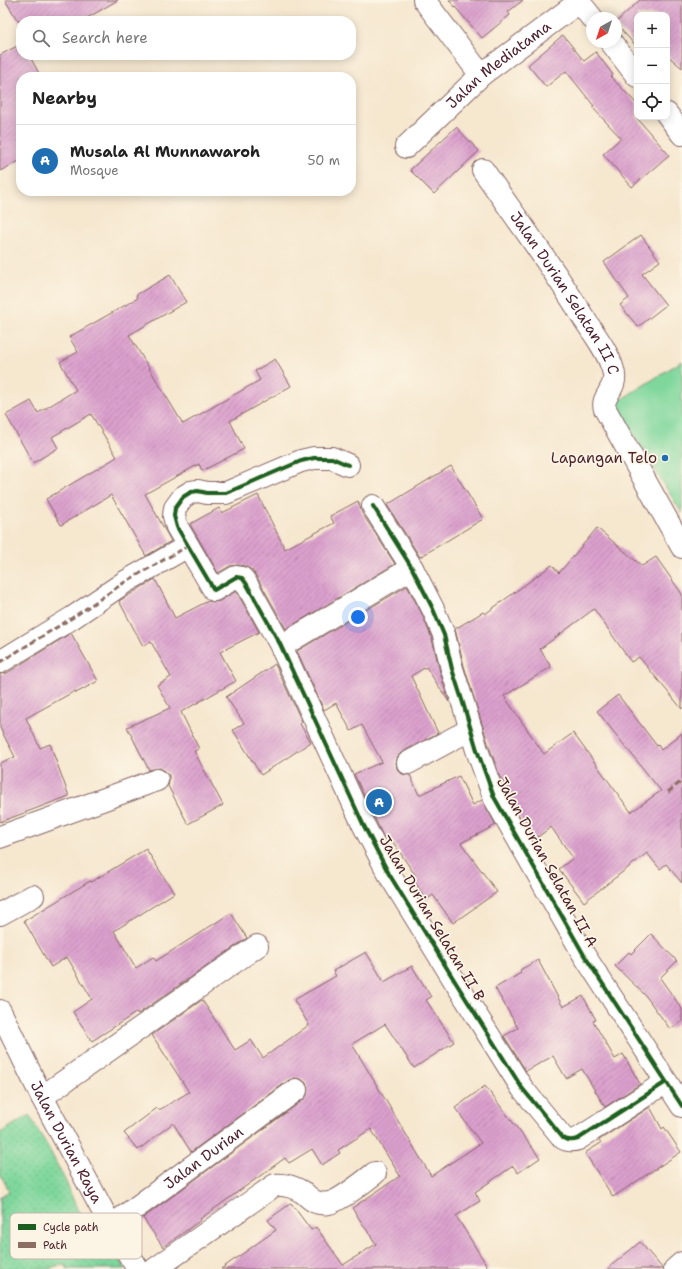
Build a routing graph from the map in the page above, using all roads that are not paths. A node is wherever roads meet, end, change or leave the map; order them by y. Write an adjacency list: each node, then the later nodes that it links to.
1 (424, 0): 5 (street)
2 (583, 5): 5 (street, Jalan Mediatama)
3 (616, 48): 4 (street)
4 (634, 72)
5 (482, 75): 8 (street, Jalan Mediatama)
6 (670, 118): 7 (street)
7 (682, 134)
8 (406, 147)
9 (483, 170): 13 (street, Jalan Durian Selatan II C)
10 (348, 465): 12 (street)
11 (372, 506): 14 (street, Jalan Durian Selatan II A)
12 (188, 546): 16 (street); 26 (street, Jalan Durian Selatan II B)
13 (682, 547)
14 (412, 568): 15 (street); 17 (street, Jalan Durian Selatan II A)
15 (293, 639)
16 (0, 662)
17 (471, 729): 18 (street); 26 (street, Jalan Durian Selatan II A)
18 (408, 763)
19 (157, 780): 20 (street)
20 (0, 837)
21 (33, 896): 22 (street)
22 (0, 914)
23 (257, 946): 28 (street)
24 (0, 1011): 25 (street, Jalan Durian Raya)
25 (5, 1034): 28 (street, Jalan Durian Raya)
26 (666, 1082): 29 (street, Jalan Durian Selatan II A)
27 (296, 1090): 32 (street, Jalan Durian)
28 (42, 1097): 31 (street, Jalan Durian Raya)
29 (682, 1106)
30 (375, 1173): 36 (street)
31 (104, 1213)
32 (129, 1213)
33 (132, 1259): 35 (street, Jalan Durian Raya)
34 (682, 1263): 37 (street)
35 (138, 1269)
36 (155, 1269)
37 (675, 1269)

